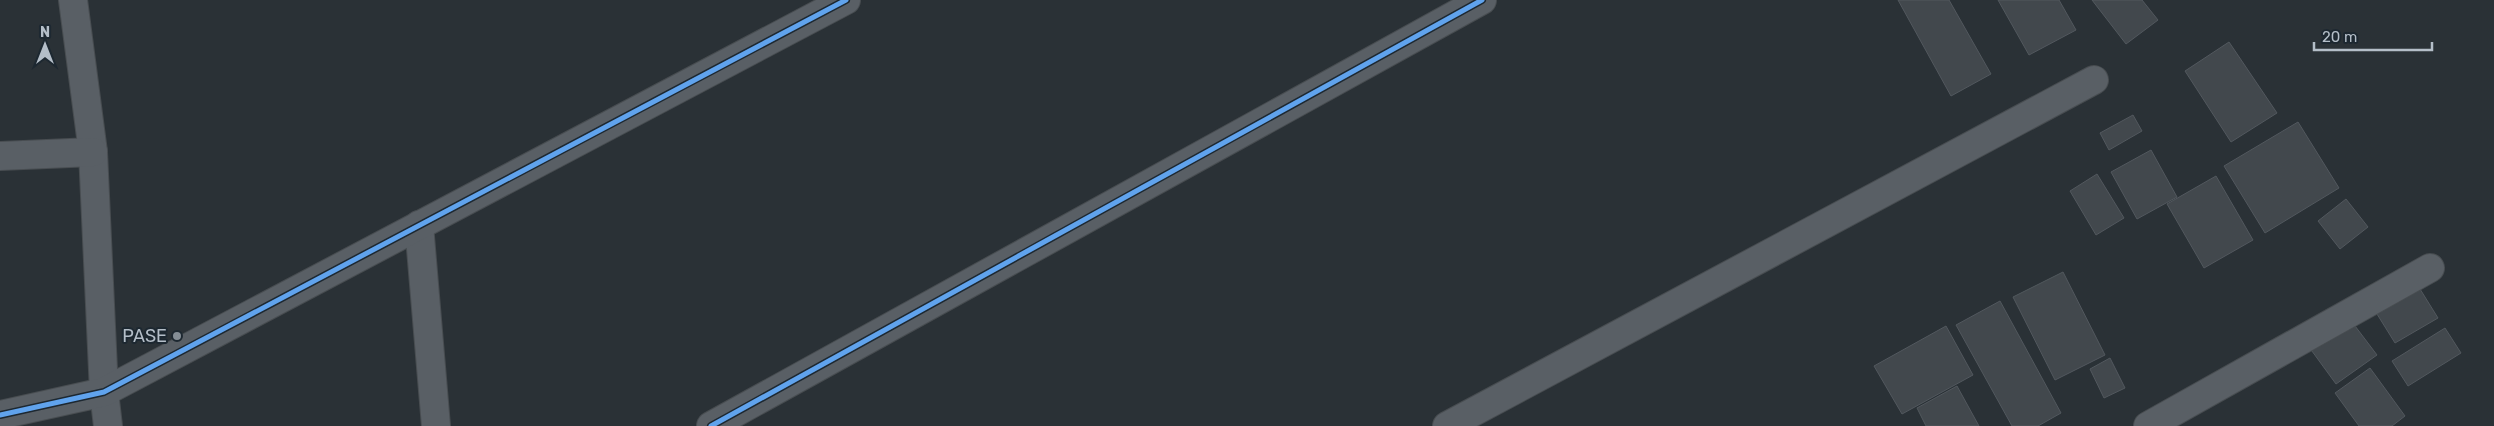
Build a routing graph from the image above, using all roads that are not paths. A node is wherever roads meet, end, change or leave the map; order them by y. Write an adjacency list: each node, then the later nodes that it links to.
1 (73, 0): 5 (street)
2 (846, 0): 7 (street)
3 (1482, 0): 13 (street)
4 (2094, 80): 14 (street)
5 (93, 152): 6 (street); 9 (street)
6 (0, 156)
7 (420, 225): 9 (street); 12 (street)
8 (2430, 268): 15 (street)
9 (104, 392): 10 (street); 11 (street)
10 (0, 415)
11 (108, 426)
12 (436, 426)
13 (711, 426)
14 (1447, 426)
15 (2148, 426)

